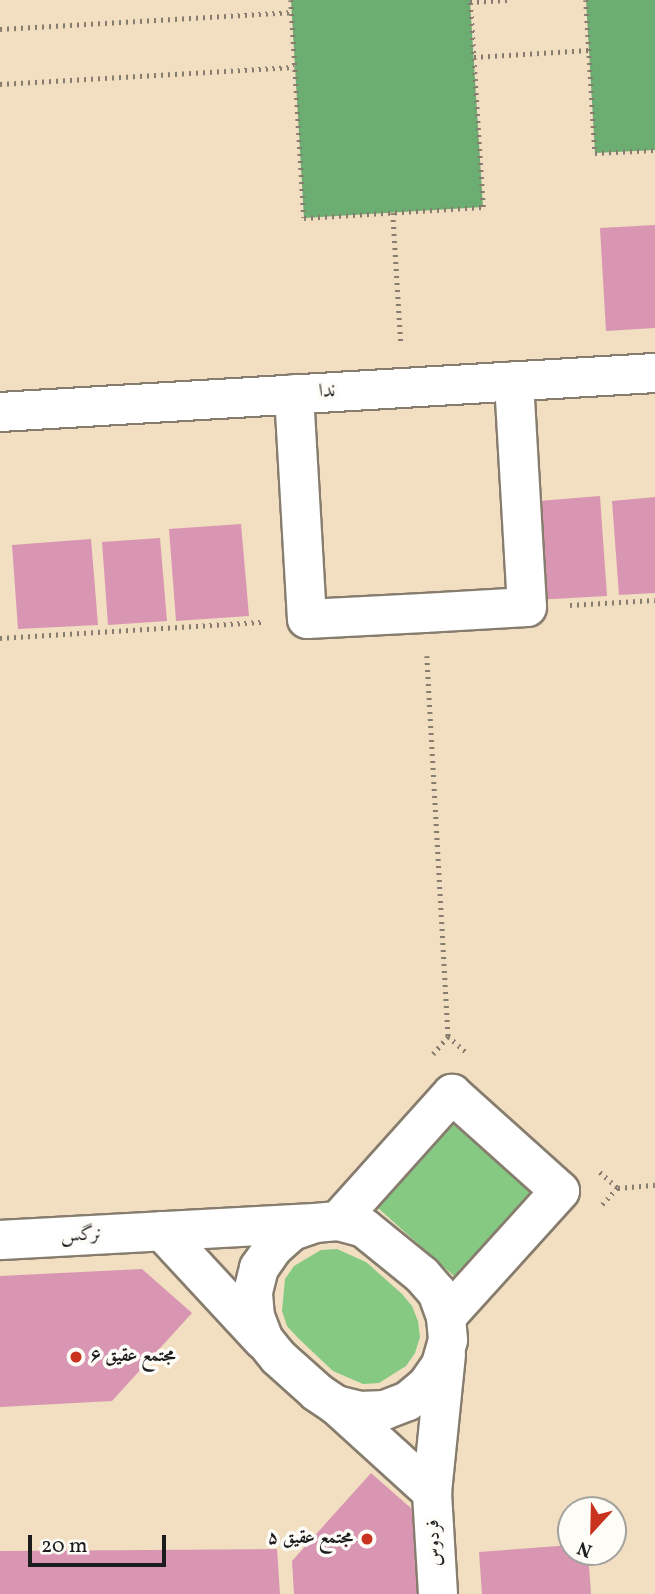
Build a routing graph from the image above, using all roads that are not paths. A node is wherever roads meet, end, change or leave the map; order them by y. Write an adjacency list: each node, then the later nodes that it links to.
1 (655, 373): 2 (street, ندا)
2 (514, 381): 3 (street, ندا); 3 (street)
3 (294, 394): 4 (street, ندا)
4 (0, 412)
5 (327, 1222): 6 (street, نرگس); 8 (street); 8 (street); 9 (street)
6 (162, 1231): 7 (street, نرگس); 9 (street)
7 (0, 1240)
8 (447, 1329): 10 (street); 11 (street, فردوس)
9 (264, 1340): 10 (street)
10 (336, 1405): 11 (street)
11 (432, 1492): 12 (street, فردوس)
12 (438, 1594)

